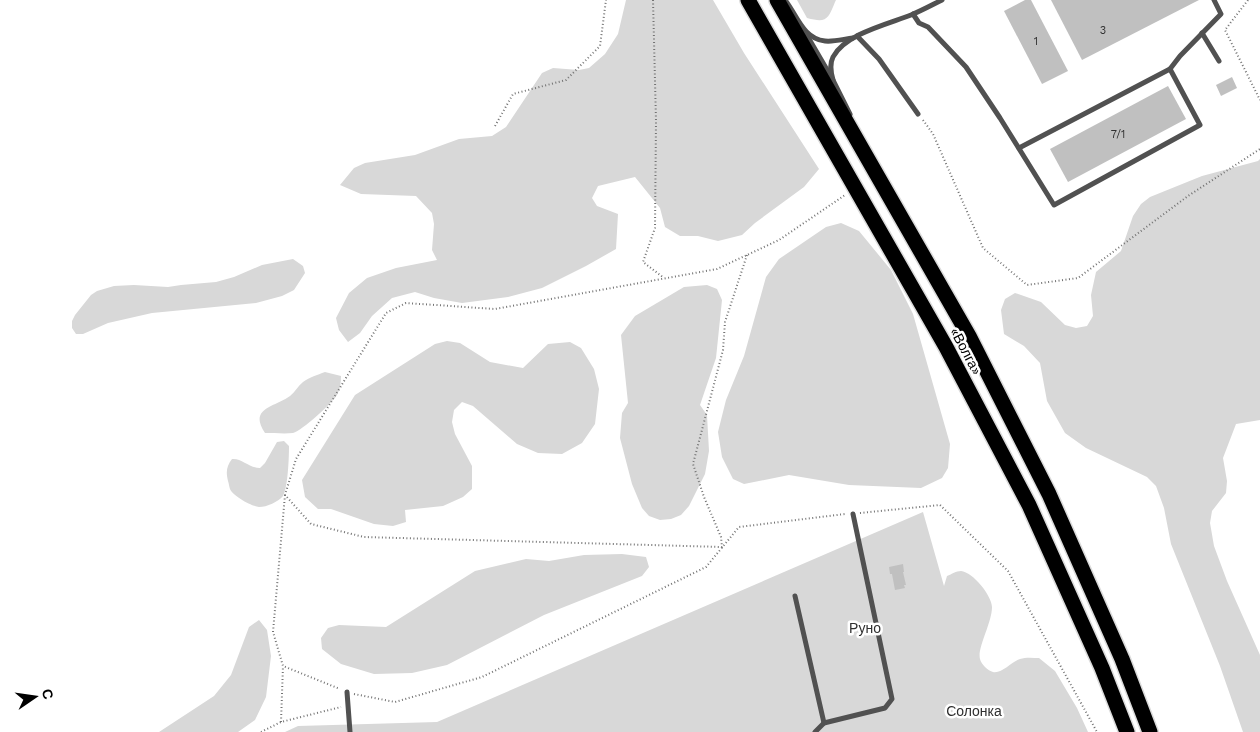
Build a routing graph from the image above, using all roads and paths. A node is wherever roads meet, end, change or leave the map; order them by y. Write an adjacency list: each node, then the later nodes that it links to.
1 (606, 0): 18 (path)
2 (653, 0): 24 (path)
3 (748, 0): 22 (highway, «Волга»)
4 (777, 0): 19 (highway, «Волга»)
5 (785, 0): 10 (lane)
6 (942, 0): 9 (lane)
7 (1214, 0): 11 (lane)
8 (1248, 0): 16 (path)
9 (913, 14): 12 (lane); 20 (lane)
10 (805, 32): 12 (lane); 15 (lane)
11 (1202, 33): 13 (lane); 14 (lane)
12 (855, 37): 15 (lane); 17 (lane)
13 (1219, 61)
14 (1170, 69): 20 (lane); 20 (lane)
15 (832, 80): 19 (lane)
16 (1260, 100)
17 (918, 114): 21 (path)
18 (495, 126)
19 (856, 139): 39 (highway, «Волга»)
20 (1019, 148)
21 (1260, 149)
22 (855, 188): 23 (path); 38 (highway, «Волга»)
23 (747, 255): 24 (path); 27 (path)
24 (664, 278): 25 (path)
25 (285, 495): 27 (path); 29 (path)
26 (853, 514): 27 (path); 33 (lane); 37 (path)
27 (722, 547): 30 (path)
28 (794, 596): 33 (lane)
29 (283, 666): 30 (path); 32 (path)
30 (347, 692): 31 (lane)
31 (348, 705): 32 (path); 35 (lane)
32 (282, 722): 34 (path)
33 (824, 723): 36 (lane)
34 (261, 732)
35 (350, 732)
36 (815, 732)
37 (1097, 732)
38 (1127, 732)
39 (1150, 732)

